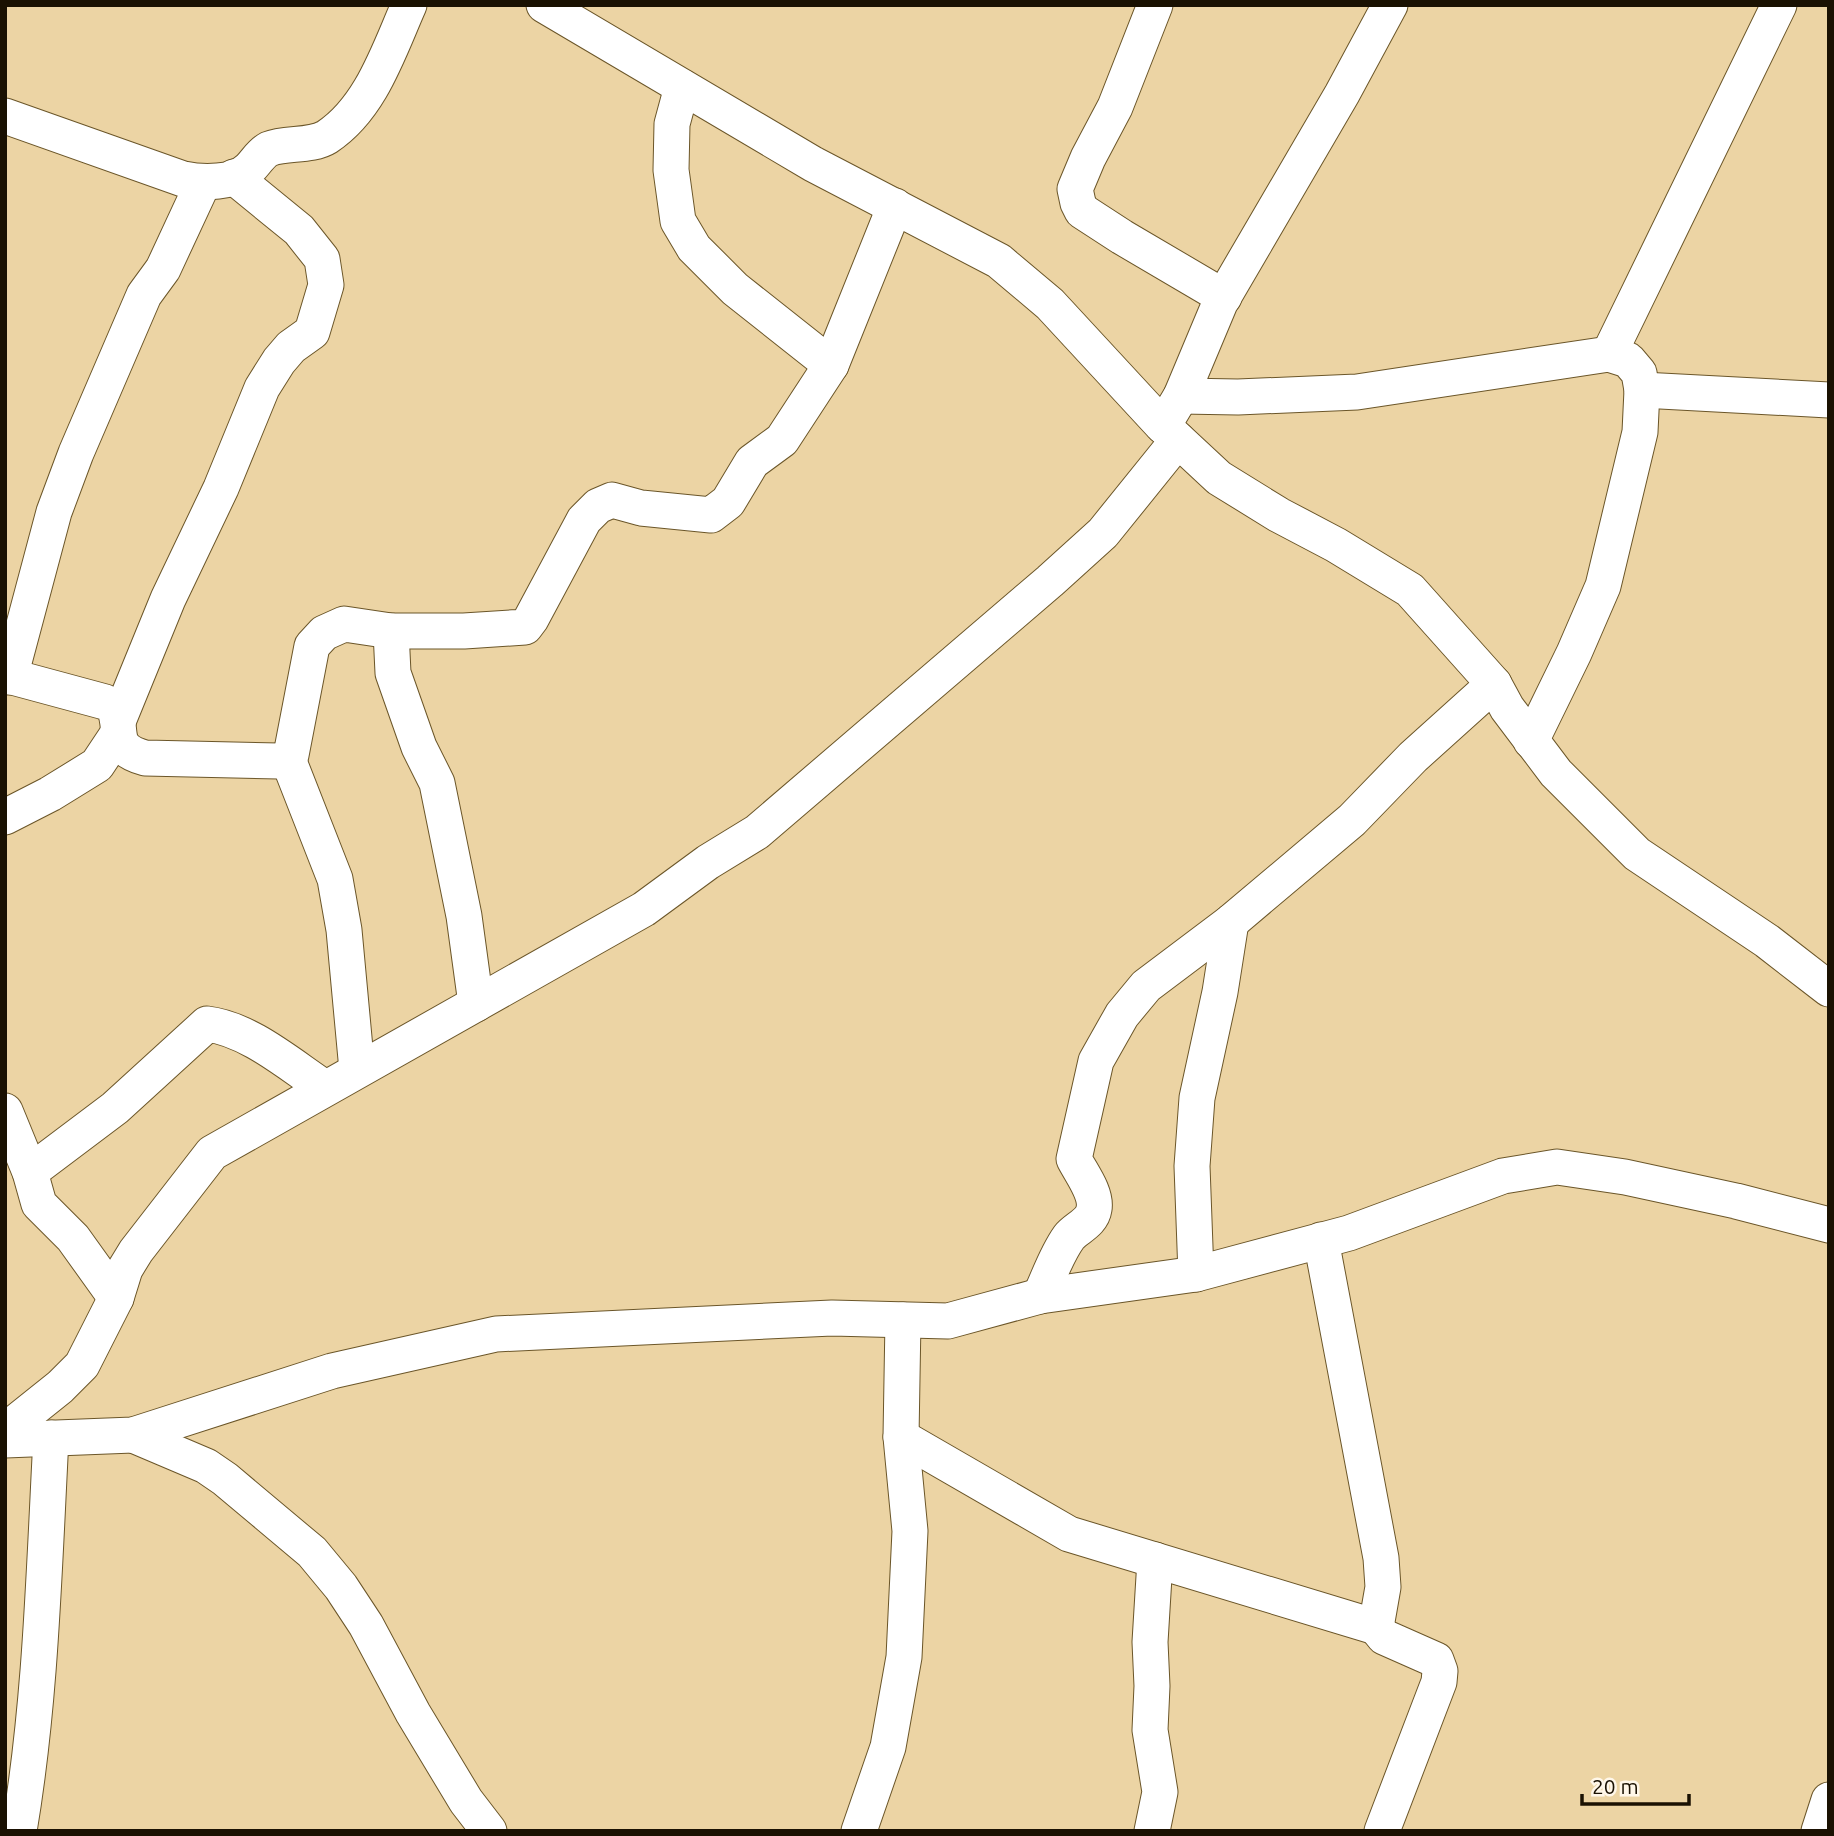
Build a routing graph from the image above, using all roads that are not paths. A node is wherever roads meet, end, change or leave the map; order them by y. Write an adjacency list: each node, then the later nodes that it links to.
1 (410, 5): 8 (street)
2 (544, 5): 6 (street)
3 (1155, 5): 10 (street)
4 (1390, 5): 10 (street)
5 (1779, 5): 11 (street)
6 (682, 87): 9 (street); 12 (street)
7 (5, 116): 8 (street)
8 (219, 180): 18 (street); 20 (street)
9 (895, 206): 12 (street); 16 (street)
10 (1224, 297): 14 (street)
11 (1609, 354): 13 (street); 14 (street)
12 (831, 365): 17 (street)
13 (1642, 390): 15 (street); 21 (street)
14 (1181, 396): 16 (street)
15 (1829, 400)
16 (1170, 433): 19 (street); 26 (street)
17 (391, 631): 22 (street); 26 (street)
18 (7, 676): 20 (street)
19 (1494, 684): 21 (street); 24 (street)
20 (118, 727): 22 (street); 23 (street)
21 (1531, 741): 25 (street)
22 (288, 759): 27 (street)
23 (5, 817)
24 (1231, 922): 33 (street); 34 (street)
25 (1829, 989)
26 (476, 1004): 27 (street)
27 (357, 1070): 28 (street)
28 (325, 1088): 30 (street); 35 (street)
29 (5, 1111): 30 (street)
30 (30, 1172): 35 (street)
31 (1829, 1225): 32 (street)
32 (1321, 1240): 33 (street); 43 (street)
33 (1196, 1273): 34 (street)
34 (1040, 1296): 36 (street)
35 (116, 1298): 37 (street)
36 (904, 1320): 38 (street); 39 (street)
37 (5, 1431)
38 (133, 1435): 40 (street); 46 (street)
39 (901, 1437): 42 (street); 47 (street)
40 (51, 1438): 41 (street); 45 (street)
41 (5, 1440)
42 (1155, 1560): 43 (street); 48 (street)
43 (1376, 1627): 49 (street)
44 (1829, 1800): 50 (street)
45 (19, 1831)
46 (489, 1831)
47 (859, 1831)
48 (1152, 1831)
49 (1382, 1831)
50 (1819, 1831)

